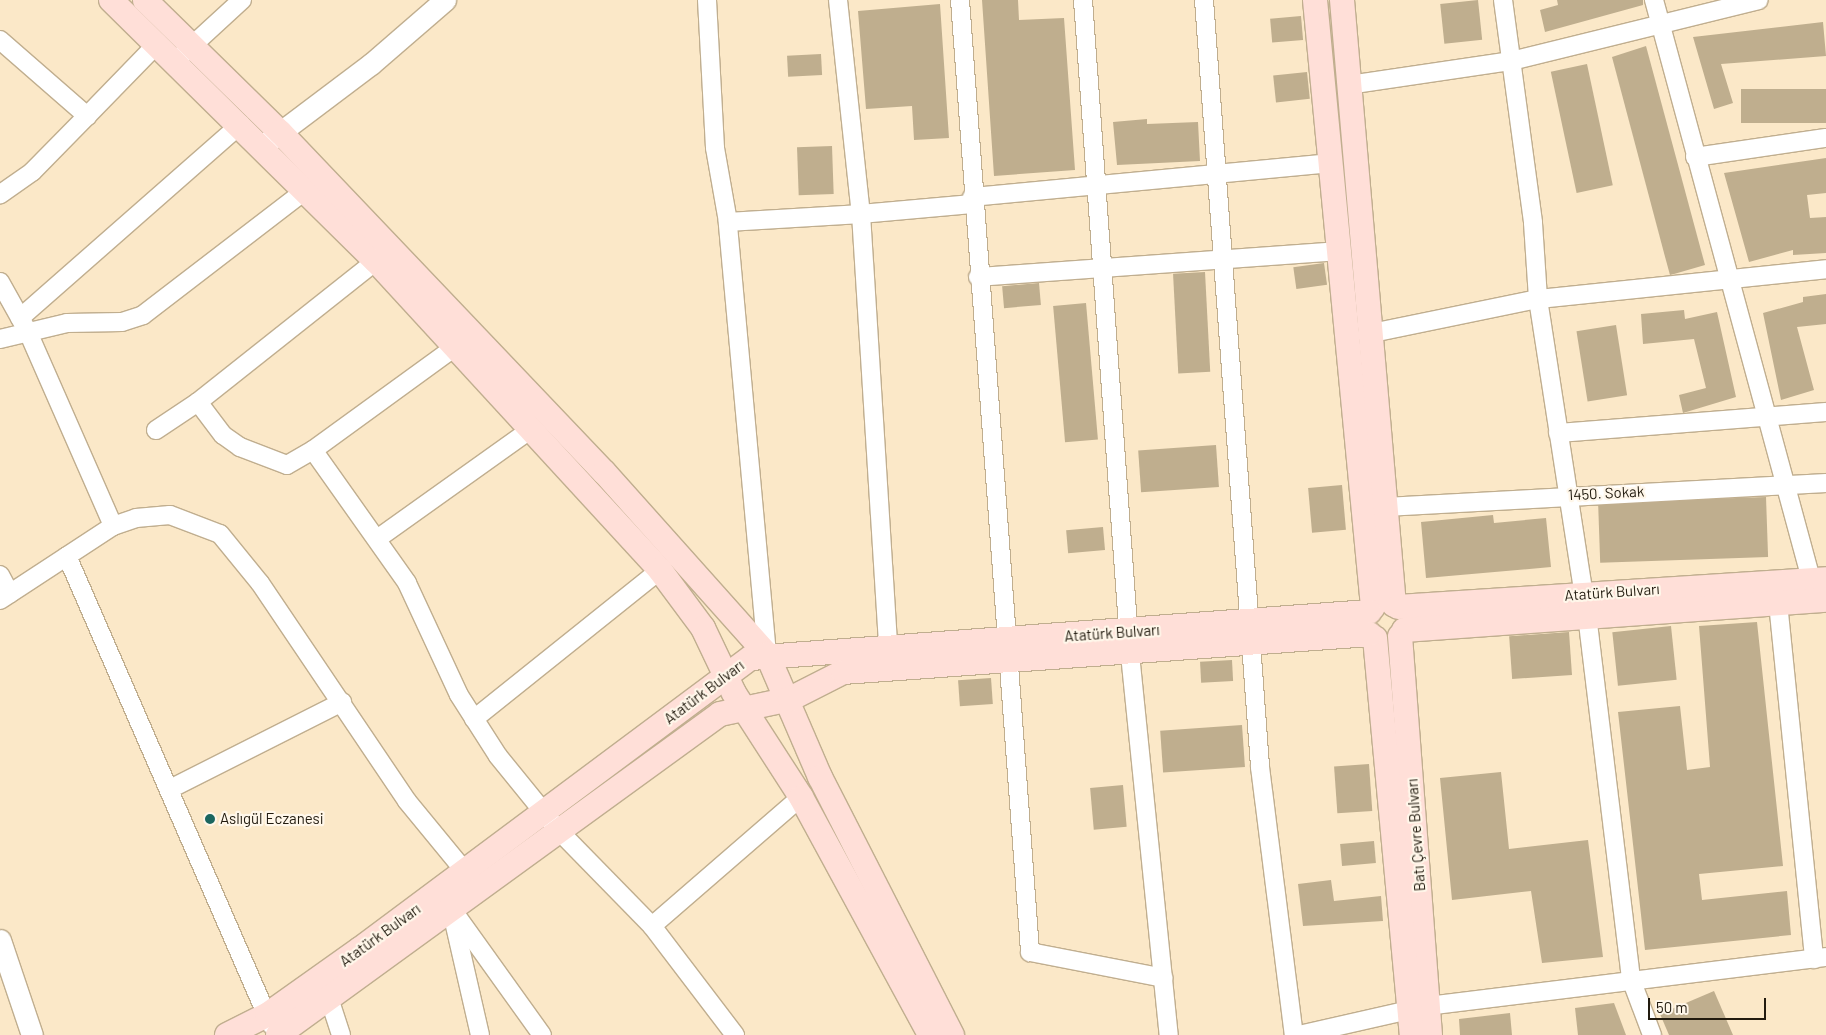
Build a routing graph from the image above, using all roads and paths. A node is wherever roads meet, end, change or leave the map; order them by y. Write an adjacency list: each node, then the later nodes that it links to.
1 (112, 0): 17 (main road)
2 (145, 0): 18 (main road)
3 (242, 0): 18 (street)
4 (445, 0): 24 (street)
5 (707, 0): 33 (street)
6 (838, 0): 32 (street)
7 (960, 0): 31 (street)
8 (1083, 0): 28 (street)
9 (1204, 0): 27 (street)
10 (1315, 0): 26 (main road)
11 (1342, 0): 20 (main road)
12 (1503, 0): 19 (street)
13 (1654, 0): 15 (street)
14 (1759, 0): 15 (street)
15 (1658, 22): 19 (street); 25 (street)
16 (0, 40): 21 (street)
17 (158, 43): 18 (main road); 21 (street)
18 (184, 52): 22 (main road); 24 (main road)
19 (1511, 61): 20 (street); 42 (street)
20 (1348, 86): 44 (main road)
21 (87, 116): 30 (street)
22 (241, 124): 24 (main road); 43 (street)
23 (1826, 138): 25 (street)
24 (271, 139): 29 (main road); 74 (main road)
25 (1695, 157): 41 (street)
26 (1330, 163): 27 (street); 34 (main road)
27 (1217, 174): 28 (street); 36 (street)
28 (1096, 185): 31 (street); 37 (street)
29 (306, 190): 35 (main road); 43 (street)
30 (0, 194)
31 (972, 200): 32 (street); 39 (street)
32 (862, 214): 33 (street); 72 (street)
33 (728, 222): 74 (street)
34 (1338, 251): 36 (street); 68 (main road)
35 (376, 261): 46 (main road); 47 (street)
36 (1224, 261): 37 (street); 70 (street)
37 (1101, 268): 39 (street); 71 (street)
38 (1826, 269): 41 (street)
39 (978, 277): 73 (street)
40 (0, 282): 43 (street)
41 (1729, 282): 42 (street); 49 (street)
42 (1538, 299): 44 (street); 52 (street)
43 (24, 325): 45 (street); 58 (street)
44 (1367, 334): 57 (main road)
45 (0, 339)
46 (455, 347): 50 (main road); 53 (street)
47 (198, 402): 51 (street); 53 (street)
48 (1826, 412): 49 (street)
49 (1767, 417): 52 (street); 55 (street)
50 (531, 428): 59 (street); 61 (main road)
51 (156, 430)
52 (1558, 433): 56 (street)
53 (314, 450): 59 (street)
54 (1826, 482): 55 (street, 1450. Sokak)
55 (1785, 485): 56 (street, 1450. Sokak); 63 (street)
56 (1568, 495): 57 (street, 1450. Sokak); 67 (street)
57 (1386, 507): 68 (main road)
58 (113, 526): 60 (street); 77 (street)
59 (377, 539): 79 (street)
60 (67, 556): 65 (street); 80 (street)
61 (660, 570): 75 (main road); 79 (street)
62 (0, 575): 65 (street)
63 (1818, 579): 64 (main road, Atatürk Bulvarı)
64 (1777, 592): 66 (main road, Atatürk Bulvarı); 67 (main road, Atatürk Bulvarı); 87 (street)
65 (5, 597)
66 (1826, 600)
67 (1585, 605): 68 (main road, Atatürk Bulvarı); 69 (main road, Atatürk Bulvarı); 89 (street)
68 (1380, 617): 69 (main road, Atatürk Bulvarı); 70 (main road, Atatürk Bulvarı); 91 (main road, Batı Çevre Bulvarı)
69 (1402, 633): 91 (main road, Batı Çevre Bulvarı)
70 (1253, 634): 71 (main road, Atatürk Bulvarı); 102 (street)
71 (1129, 643): 73 (main road, Atatürk Bulvarı); 88 (street)
72 (888, 648): 73 (main road, Atatürk Bulvarı); 74 (main road, Atatürk Bulvarı)
73 (1006, 651): 76 (main road, Atatürk Bulvarı); 88 (street)
74 (767, 654): 75 (main road, Atatürk Bulvarı); 76 (main road)
75 (726, 675): 78 (main road); 82 (main road, Atatürk Bulvarı)
76 (790, 699): 78 (main road, Atatürk Bulvarı); 100 (main road)
77 (342, 702): 80 (street); 83 (street)
78 (746, 709): 81 (main road); 82 (main road, Atatürk Bulvarı)
79 (474, 719): 82 (street)
80 (170, 789): 92 (street)
81 (802, 797): 85 (street); 99 (main road)
82 (552, 823): 83 (main road, Atatürk Bulvarı); 85 (street)
83 (472, 880): 84 (main road, Atatürk Bulvarı); 92 (main road, Atatürk Bulvarı)
84 (451, 908): 90 (main road, Atatürk Bulvarı); 96 (street); 97 (street)
85 (652, 926): 98 (street)
86 (0, 940): 93 (street)
87 (1820, 958): 89 (street)
88 (1164, 978): 101 (street)
89 (1631, 979): 91 (street); 106 (street)
90 (329, 998): 92 (main road, Atatürk Bulvarı); 95 (street)
91 (1419, 1008): 103 (street); 104 (main road, Batı Çevre Bulvarı); 105 (main road, Batı Çevre Bulvarı)
92 (273, 1028): 94 (main road, Atatürk Bulvarı)
93 (32, 1035)
94 (227, 1035)
95 (341, 1035)
96 (480, 1035)
97 (542, 1035)
98 (735, 1035)
99 (930, 1035)
100 (952, 1035)
101 (1169, 1035)
102 (1294, 1035)
103 (1299, 1035)
104 (1412, 1035)
105 (1430, 1035)
106 (1652, 1035)

